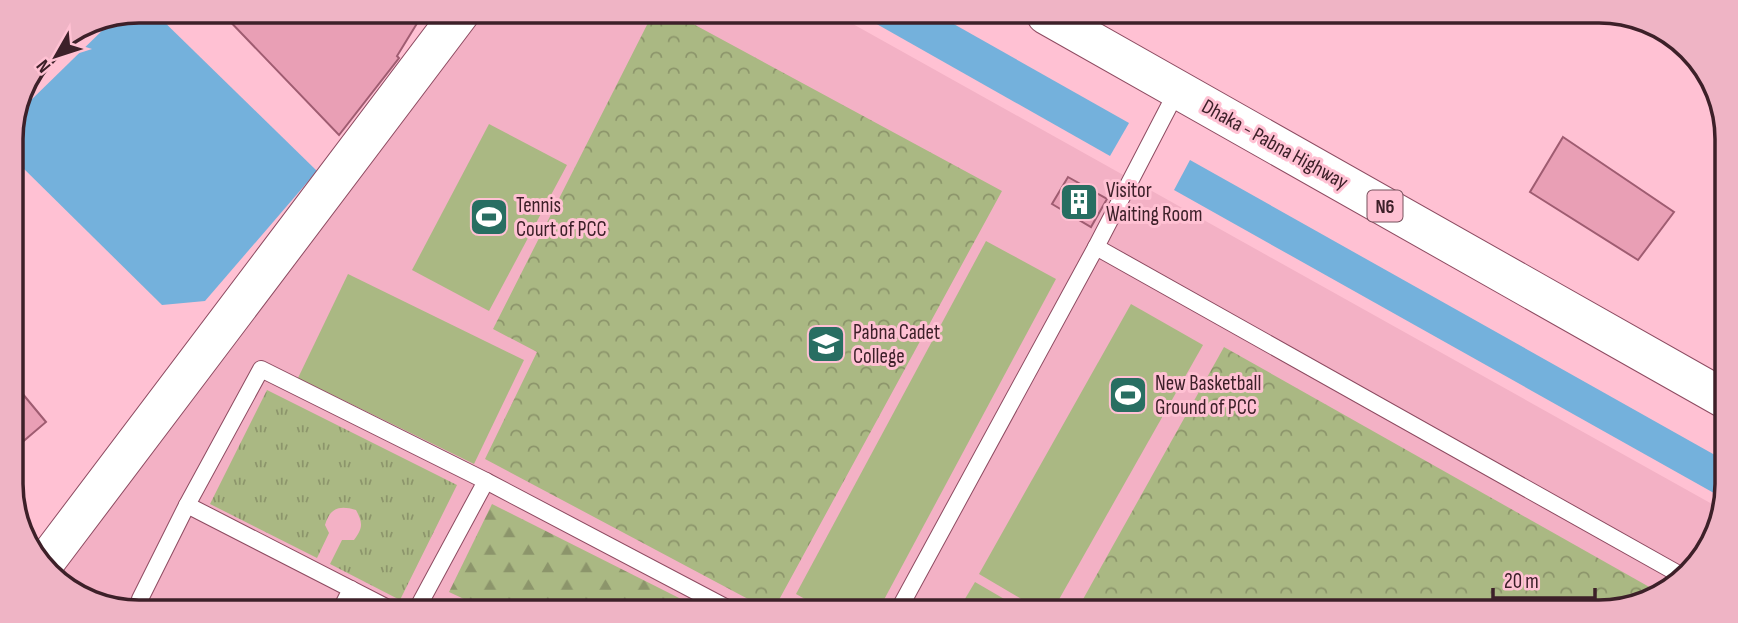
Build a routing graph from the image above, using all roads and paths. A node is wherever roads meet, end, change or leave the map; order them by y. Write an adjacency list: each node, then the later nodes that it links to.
1 (453, 23): 8 (main road)
2 (1060, 23): 3 (main road, Dhaka - Pabna Highway / N6)
3 (1178, 89): 4 (lane); 5 (main road, Dhaka - Pabna Highway / N6)
4 (1096, 247): 9 (lane); 16 (lane)
5 (1715, 393)
6 (486, 481): 7 (lane); 14 (lane); 15 (lane)
7 (187, 505): 10 (lane); 11 (lane)
8 (49, 558)
9 (1675, 572)
10 (351, 589): 12 (lane); 13 (lane)
11 (140, 599)
12 (346, 600)
13 (372, 600)
14 (422, 600)
15 (714, 600)
16 (904, 600)

